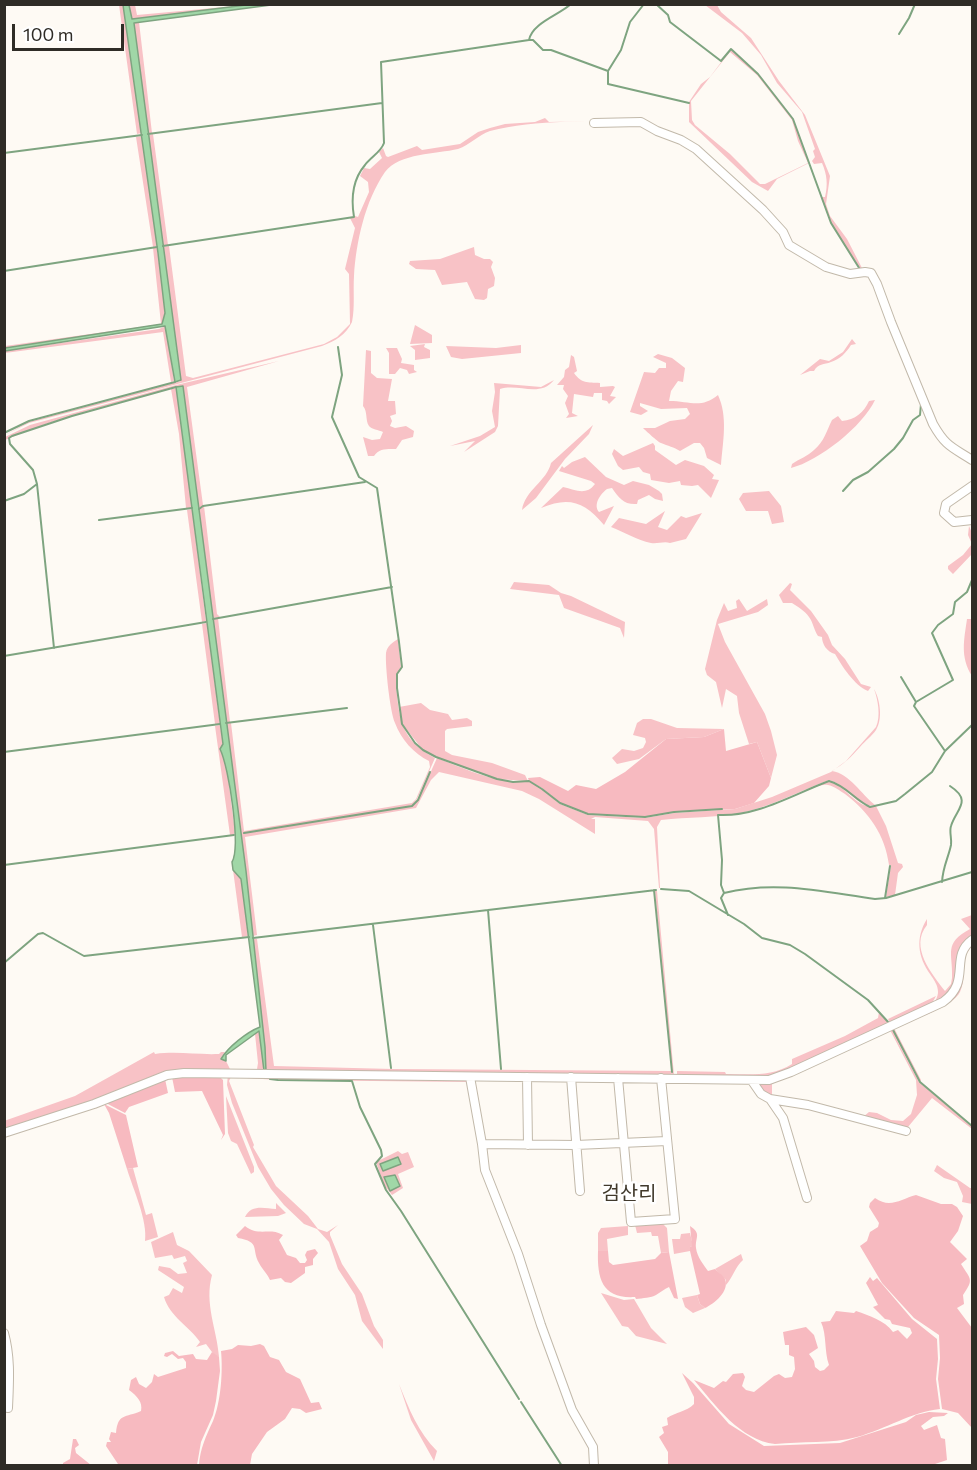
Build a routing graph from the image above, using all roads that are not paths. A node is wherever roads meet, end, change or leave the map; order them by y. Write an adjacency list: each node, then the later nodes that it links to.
1 (594, 123): 2 (street)
2 (972, 460)
3 (972, 486): 4 (street)
4 (972, 520)
5 (972, 939): 11 (street)
6 (470, 1077): 7 (street); 14 (street); 16 (street)
7 (527, 1077): 8 (street); 18 (street)
8 (571, 1077): 9 (street); 19 (street)
9 (618, 1078): 10 (street); 17 (street)
10 (661, 1078): 11 (street); 15 (street)
11 (752, 1081): 12 (street)
12 (770, 1099): 13 (street); 21 (street)
13 (906, 1131)
14 (4, 1133)
15 (667, 1142): 17 (street); 17 (street)
16 (482, 1144): 18 (street); 24 (street)
17 (623, 1144): 19 (street)
18 (528, 1145): 19 (street)
19 (576, 1145): 20 (street)
20 (580, 1191)
21 (807, 1198)
22 (4, 1333): 23 (street)
23 (8, 1408)
24 (594, 1466)

